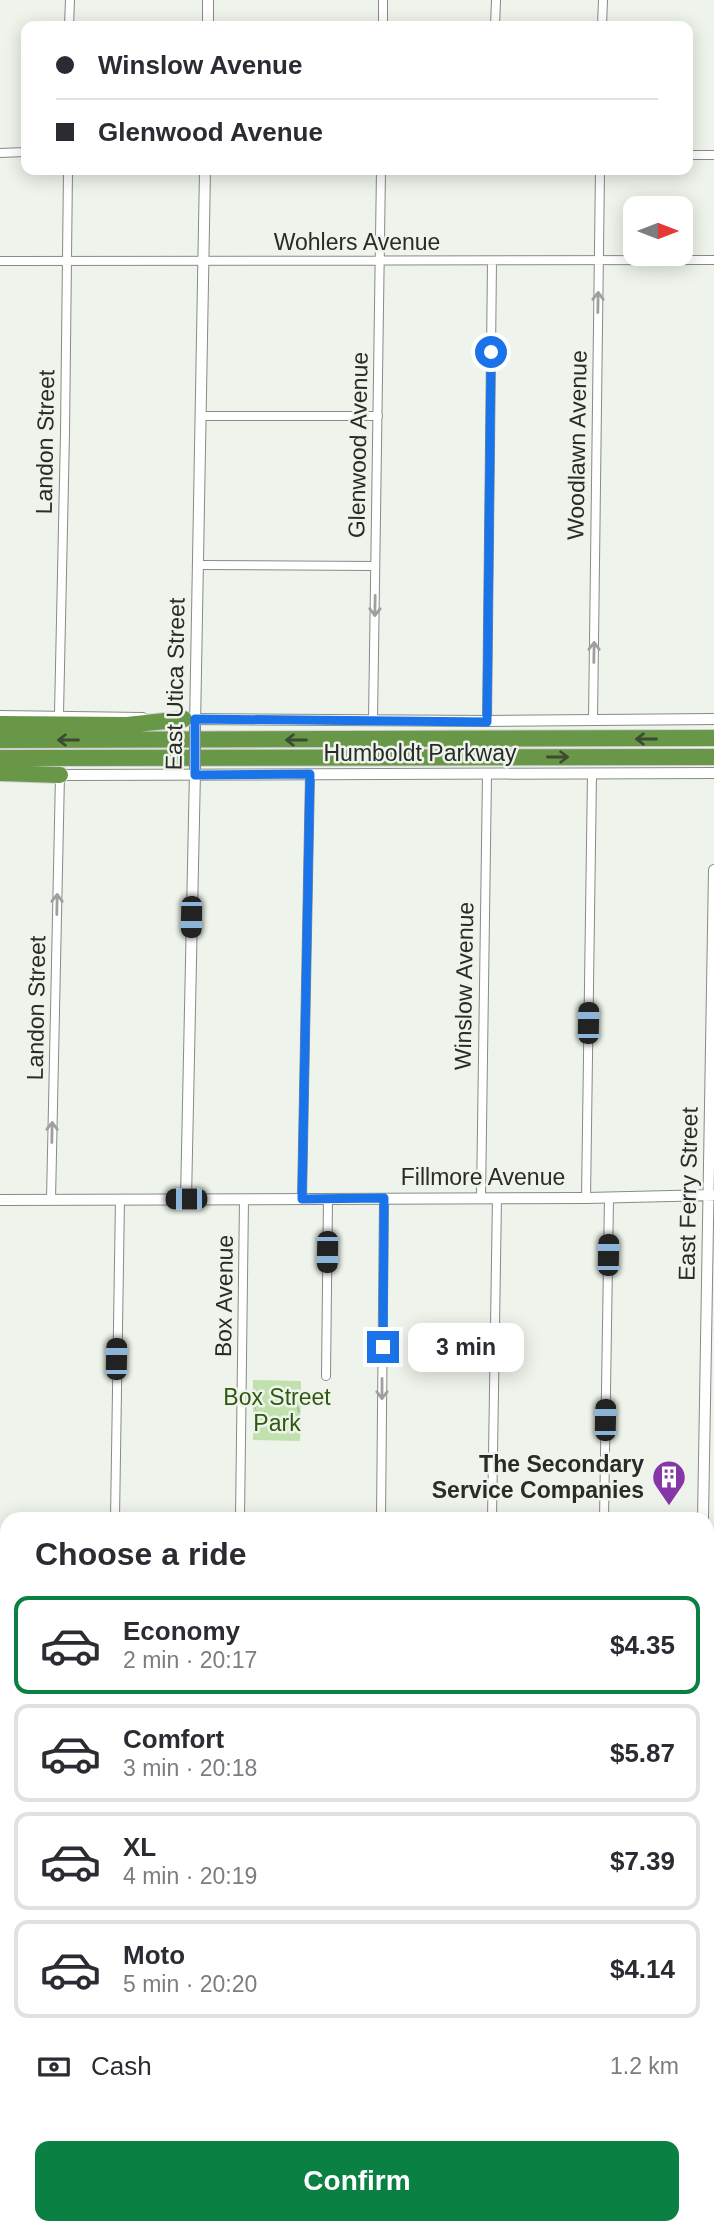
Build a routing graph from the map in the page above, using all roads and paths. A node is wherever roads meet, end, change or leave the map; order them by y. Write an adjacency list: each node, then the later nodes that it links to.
1 (70, 0): 6 (street)
2 (208, 0): 7 (street)
3 (383, 0): 8 (street)
4 (496, 0): 9 (street)
5 (603, 0): 10 (street)
6 (69, 21)
7 (208, 21)
8 (383, 21)
9 (495, 21)
10 (602, 21)
11 (21, 152): 12 (street)
12 (0, 153)
13 (693, 155): 14 (street)
14 (714, 155)
15 (68, 175): 25 (street, Landon Street)
16 (205, 175): 21 (street, East Utica Street)
17 (381, 175): 22 (street, Glenwood Avenue)
18 (600, 175): 24 (street, Woodlawn Avenue)
19 (714, 260): 24 (street, Wohlers Avenue)
20 (0, 261): 25 (street, Wohlers Avenue)
21 (204, 261): 22 (street, Wohlers Avenue); 25 (street, Wohlers Avenue); 26 (street, East Utica Street)
22 (381, 261): 23 (street, Wohlers Avenue); 27 (street, Glenwood Avenue)
23 (492, 261): 24 (street, Wohlers Avenue); 36 (street)
24 (599, 261): 33 (street, Woodlawn Avenue, one-way to 24)
25 (67, 262): 30 (street, Landon Street)
26 (200, 416): 27 (street); 28 (street, East Utica Street)
27 (378, 416): 29 (street, Glenwood Avenue)
28 (198, 565): 29 (street); 35 (street, East Utica Street)
29 (376, 566): 34 (street, Glenwood Avenue, one-way to 34)
30 (59, 714): 31 (street, Humboldt Parkway); 35 (street, Humboldt Parkway)
31 (0, 715)
32 (714, 719): 33 (street, Humboldt Parkway)
33 (593, 720): 36 (street, Humboldt Parkway)
34 (373, 721): 35 (street, Humboldt Parkway); 36 (street, Humboldt Parkway)
35 (192, 722): 37 (highway); 42 (street, East Utica Street, bridge)
36 (487, 722)
37 (0, 724)
38 (714, 738): 39 (highway, one-way to 39)
39 (0, 740)
40 (714, 757): 41 (highway, one-way to 40)
41 (0, 758)
42 (195, 772): 45 (street, Humboldt Parkway); 47 (street, Humboldt Parkway); 59 (street, East Utica Street)
43 (0, 773): 47 (highway)
44 (714, 773): 46 (street, Humboldt Parkway)
45 (310, 774): 48 (street, Humboldt Parkway); 61 (street)
46 (592, 774): 48 (street, Humboldt Parkway); 56 (street)
47 (60, 775): 49 (street, Humboldt Parkway); 63 (street, Landon Street, one-way to 47)
48 (487, 775): 54 (street, Winslow Avenue)
49 (0, 781)
50 (714, 870): 51 (street, East Ferry Street)
51 (712, 1195): 57 (street, Fillmore Avenue); 64 (street, East Ferry Street)
52 (328, 1198): 53 (street, Fillmore Avenue); 61 (street, Fillmore Avenue); 65 (street)
53 (384, 1198): 54 (street, Fillmore Avenue); 68 (street, one-way to 68)
54 (481, 1198): 55 (street, Fillmore Avenue)
55 (497, 1198): 56 (street, Fillmore Avenue); 69 (street)
56 (586, 1198): 57 (street, Fillmore Avenue)
57 (609, 1198): 70 (street)
58 (120, 1199): 59 (street, Fillmore Avenue); 63 (street, Fillmore Avenue); 66 (street)
59 (186, 1199): 60 (street, Fillmore Avenue)
60 (244, 1199): 61 (street, Fillmore Avenue); 67 (street, Box Avenue)
61 (302, 1199)
62 (0, 1200): 63 (street, Fillmore Avenue)
63 (51, 1200)
64 (710, 1332): 71 (street, East Ferry Street)
65 (326, 1376)
66 (114, 1512)
67 (240, 1512)
68 (381, 1512)
69 (492, 1512)
70 (604, 1512)
71 (703, 1512)

